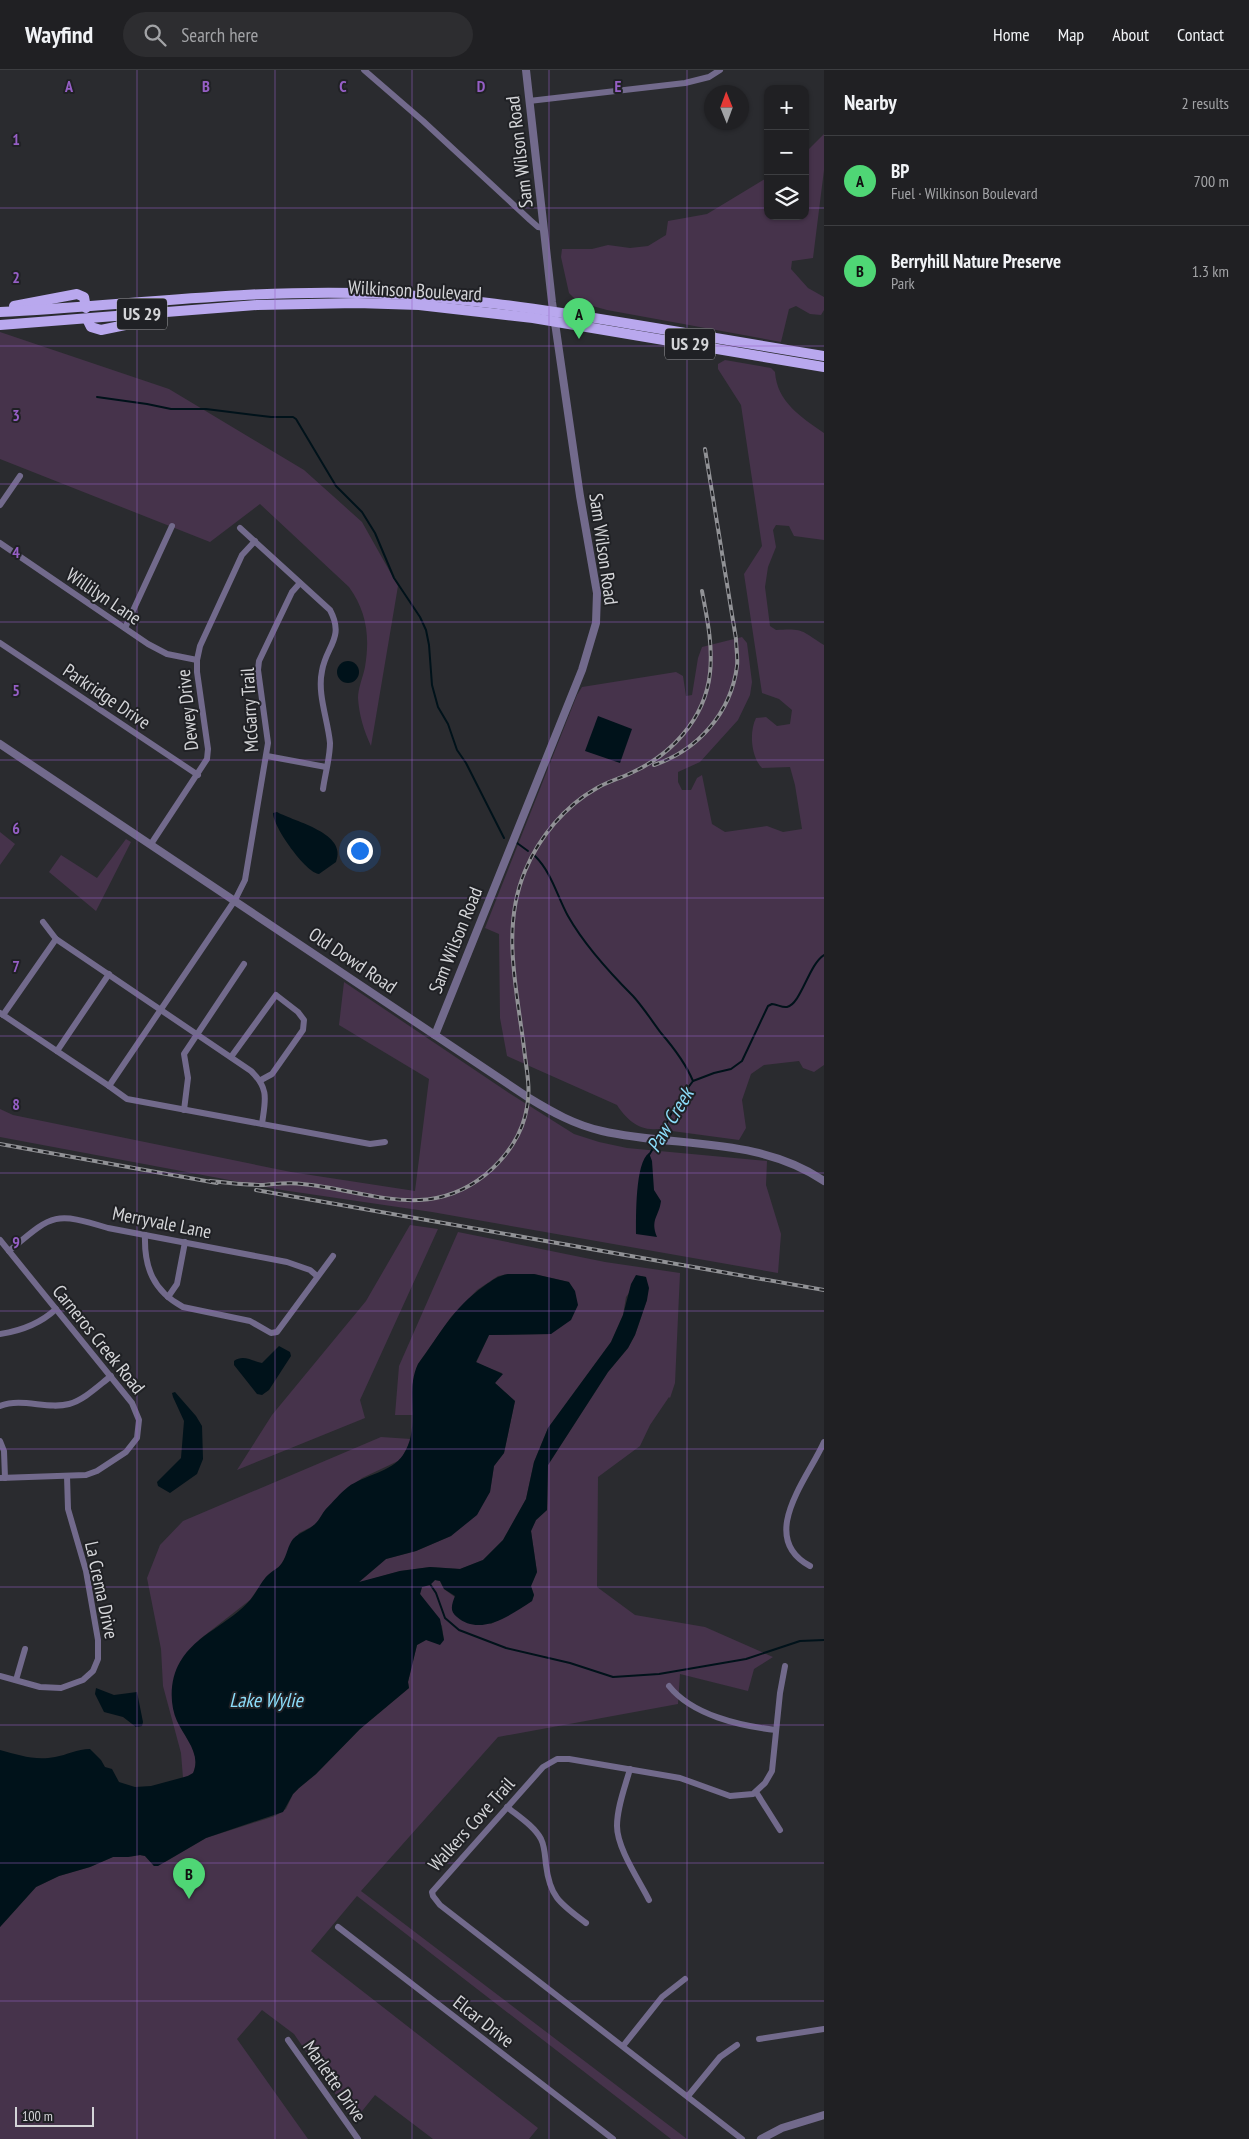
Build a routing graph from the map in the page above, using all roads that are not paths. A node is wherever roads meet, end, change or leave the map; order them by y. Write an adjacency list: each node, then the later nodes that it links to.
1 (364, 70): 5 (street)
2 (526, 70): 4 (street, Sam Wilson Road)
3 (720, 70): 4 (street)
4 (529, 101): 5 (street, Sam Wilson Road)
5 (544, 228): 9 (street, Sam Wilson Road)
6 (325, 298): 7 (main road, Wilkinson Boulevard / US 29); 9 (main road, Wilkinson Boulevard / US 29); 10 (main road, Wilkinson Boulevard / US 29)
7 (86, 308): 8 (main road); 10 (street)
8 (0, 311)
9 (554, 316): 12 (main road, Wilkinson Boulevard / US 29); 13 (main road, Wilkinson Boulevard / US 29); 38 (street, Sam Wilson Road)
10 (86, 319): 11 (main road)
11 (0, 325)
12 (824, 356)
13 (824, 367)
14 (20, 476): 15 (street)
15 (0, 505)
16 (172, 526): 21 (street)
17 (240, 528): 18 (street)
18 (255, 542): 20 (street); 23 (street, Dewey Drive)
19 (0, 543): 21 (street, Willilyn Lane)
20 (300, 583): 25 (street, McGarry Trail); 26 (street)
21 (125, 628): 23 (street, Willilyn Lane)
22 (0, 643): 27 (street, Parkridge Drive)
23 (196, 660): 27 (street, Dewey Drive)
24 (0, 744): 29 (street, Old Dowd Road)
25 (266, 756): 26 (street); 30 (street, McGarry Trail)
26 (326, 767): 28 (street)
27 (198, 775): 29 (street, Dewey Drive)
28 (323, 789)
29 (151, 844): 30 (street, Old Dowd Road)
30 (235, 900): 35 (street, McGarry Trail); 38 (street, Old Dowd Road)
31 (43, 922): 32 (street)
32 (56, 939): 34 (street); 36 (street)
33 (244, 964): 37 (street)
34 (109, 974): 35 (street); 39 (street)
35 (161, 1010): 37 (street); 42 (street, McGarry Trail)
36 (2, 1014): 39 (street)
37 (197, 1034): 40 (street); 43 (street)
38 (435, 1035): 46 (street, Old Dowd Road)
39 (57, 1051): 42 (street)
40 (231, 1057): 41 (street); 41 (street)
41 (261, 1080): 44 (street)
42 (109, 1086): 43 (street)
43 (184, 1110): 44 (street)
44 (262, 1124): 45 (street)
45 (385, 1142)
46 (824, 1181)
47 (145, 1235): 49 (street, Merryvale Lane); 50 (street, Merryvale Lane); 53 (street)
48 (0, 1240): 50 (street, Carneros Creek Road)
49 (185, 1242): 52 (street, Merryvale Lane); 53 (street)
50 (9, 1251): 54 (street, Carneros Creek Road)
51 (333, 1256): 52 (street)
52 (317, 1276): 53 (street)
53 (168, 1297)
54 (56, 1308): 55 (street); 56 (street, Carneros Creek Road)
55 (0, 1334)
56 (111, 1376): 57 (street); 60 (street, Carneros Creek Road)
57 (0, 1406)
58 (0, 1441): 61 (street)
59 (824, 1442): 62 (street)
60 (67, 1476): 61 (street, Carneros Creek Road); 66 (street, La Crema Drive)
61 (2, 1478)
62 (810, 1566)
63 (25, 1649): 66 (street)
64 (785, 1666): 68 (street)
65 (0, 1676): 66 (street, La Crema Drive)
66 (16, 1680)
67 (668, 1686): 68 (street)
68 (776, 1730): 70 (street)
69 (630, 1769): 70 (street, Walkers Cove Trail); 71 (street, Walkers Cove Trail); 73 (street)
70 (756, 1792): 72 (street)
71 (507, 1807): 74 (street); 81 (street, Walkers Cove Trail)
72 (780, 1830)
73 (649, 1900)
74 (586, 1923)
75 (338, 1926): 85 (street, Elcar Drive)
76 (685, 1979): 81 (street)
77 (824, 2029): 79 (street)
78 (288, 2040): 84 (street, Marlette Drive)
79 (759, 2040)
80 (736, 2045): 82 (street)
81 (623, 2046): 82 (street, Walkers Cove Trail)
82 (688, 2096): 86 (street, Walkers Cove Trail)
83 (824, 2116): 87 (street)
84 (358, 2139)
85 (612, 2139)
86 (742, 2139)
87 (761, 2139)

